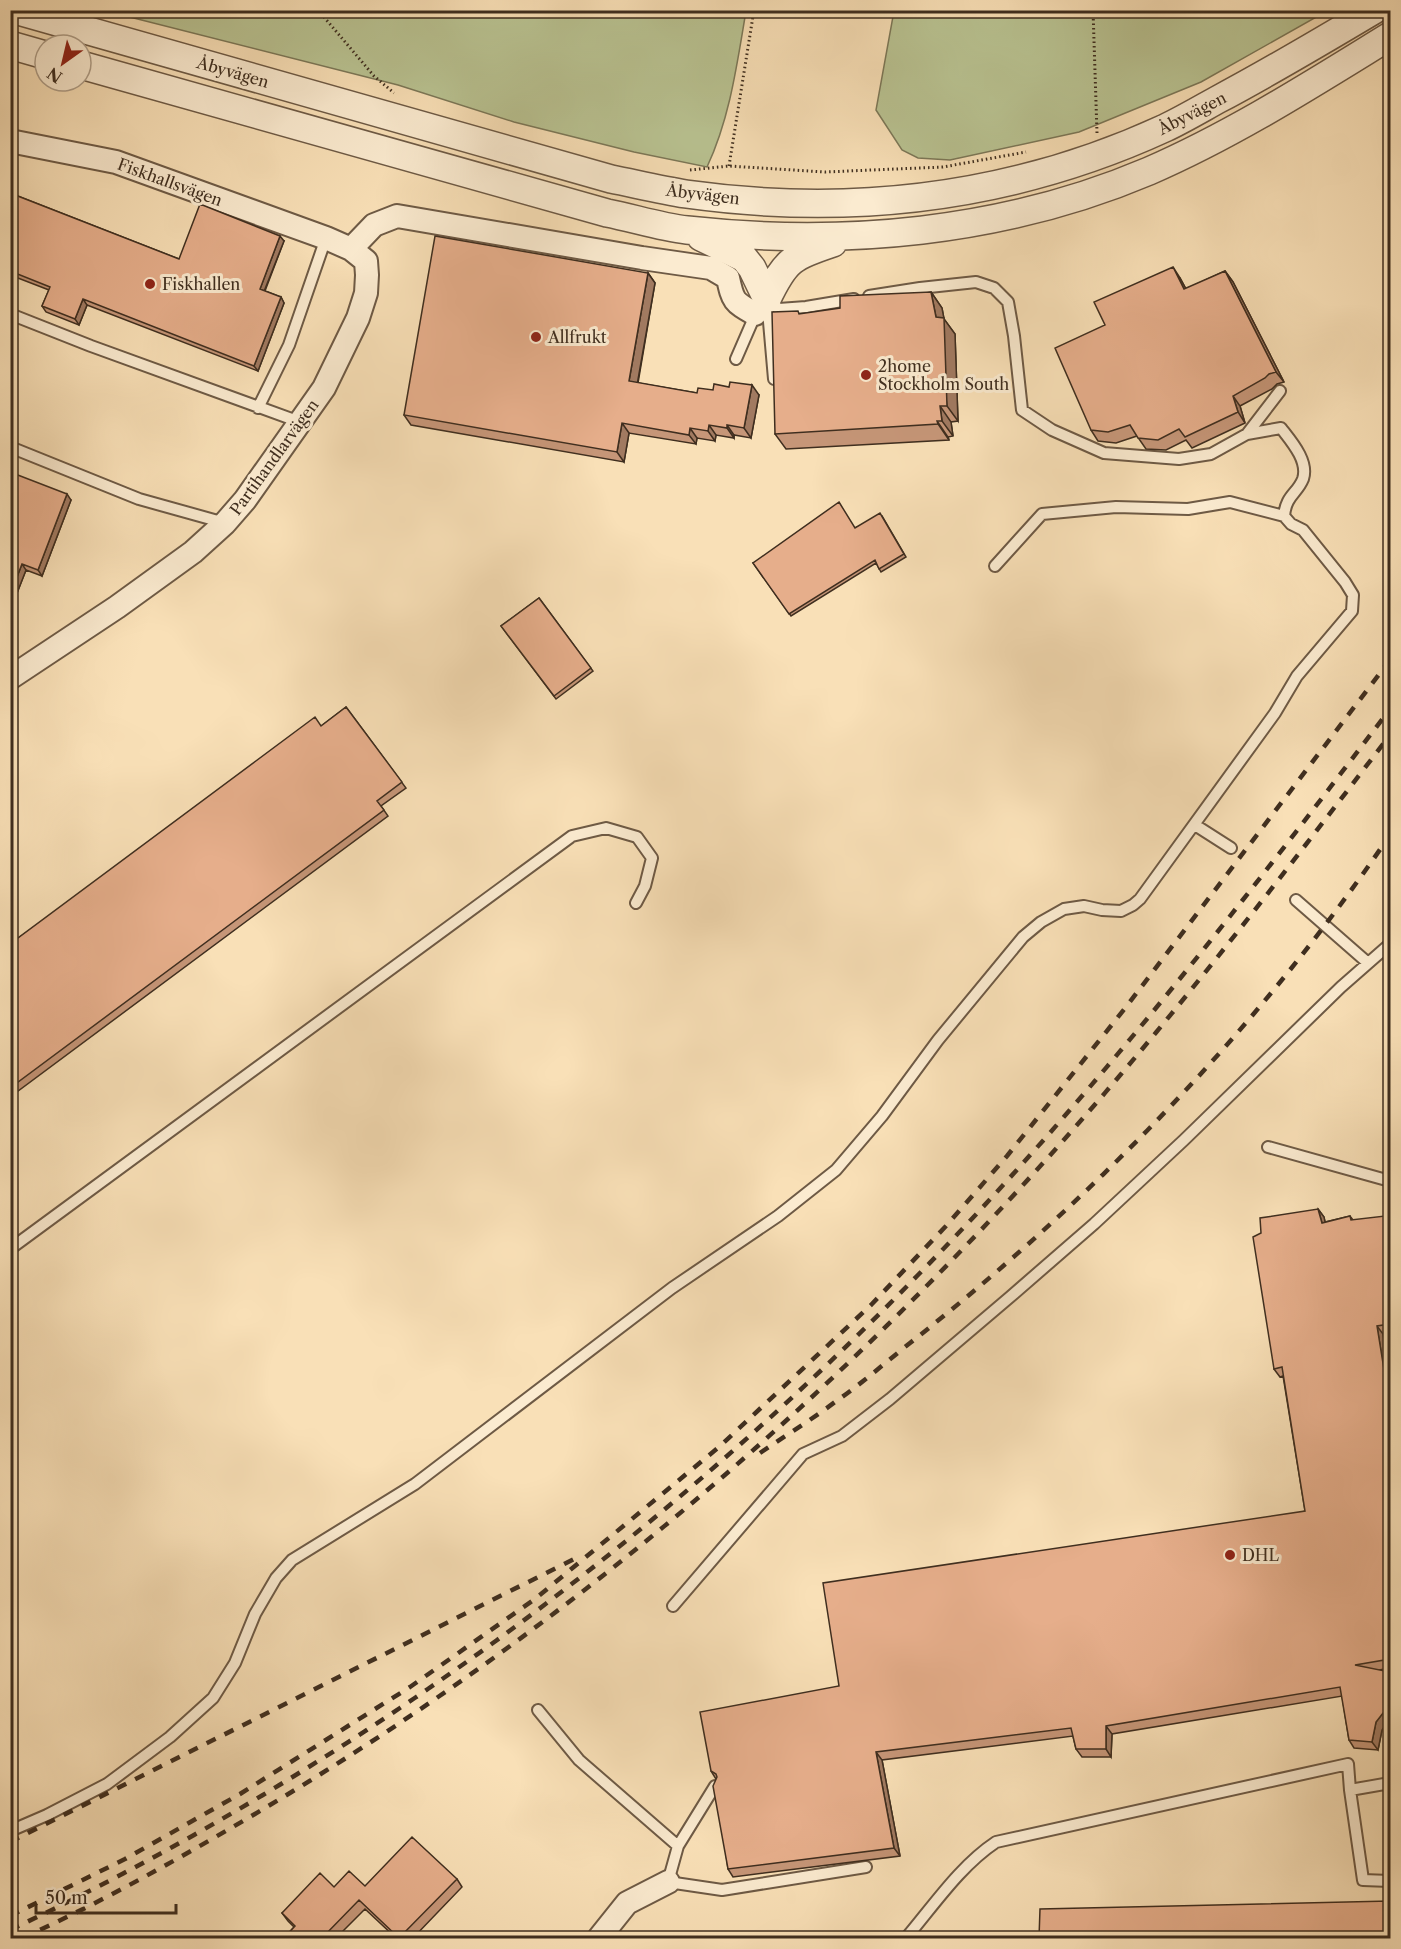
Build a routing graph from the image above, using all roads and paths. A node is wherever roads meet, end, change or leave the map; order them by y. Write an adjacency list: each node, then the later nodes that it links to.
1 (15, 10): 5 (street, Åbyvägen)
2 (318, 10): 10 (path)
3 (754, 10): 14 (path)
4 (1094, 10): 11 (path)
5 (1374, 10)
6 (1390, 36): 17 (street, Åbyvägen)
7 (10, 45): 8 (street)
8 (33, 52)
9 (93, 68): 16 (street, Åbyvägen)
10 (404, 96)
11 (1107, 133)
12 (10, 141): 18 (street, Fiskhallsvägen)
13 (1036, 150): 14 (path)
14 (729, 166): 15 (path)
15 (682, 170)
16 (684, 230): 17 (street, Åbyvägen); 20 (street)
17 (853, 236): 20 (street)
18 (326, 238): 19 (street); 25 (lane)
19 (351, 249): 20 (street); 26 (street, Partihandlarvägen)
20 (761, 306): 22 (lane); 24 (lane); 27 (lane)
21 (10, 314): 25 (lane)
22 (736, 359)
23 (1280, 391): 27 (lane)
24 (776, 394)
25 (258, 408): 26 (lane)
26 (300, 422): 30 (street, Partihandlarvägen)
27 (1247, 434): 29 (lane)
28 (10, 447): 30 (lane)
29 (1284, 516): 31 (lane); 33 (lane)
30 (225, 523): 32 (street, Partihandlarvägen)
31 (995, 566)
32 (10, 678)
33 (1195, 825): 34 (lane); 47 (lane)
34 (1231, 848)
35 (1296, 900): 38 (lane)
36 (636, 903): 41 (lane)
37 (1390, 944): 38 (lane)
38 (1368, 963): 42 (lane)
39 (1268, 1148): 40 (lane)
40 (1390, 1181)
41 (10, 1249)
42 (673, 1606)
43 (538, 1710): 48 (lane)
44 (1390, 1784): 46 (lane)
45 (715, 1786): 48 (lane)
46 (1350, 1790): 50 (lane); 53 (lane)
47 (10, 1831)
48 (678, 1846): 51 (lane)
49 (866, 1867): 51 (lane)
50 (1390, 1881)
51 (668, 1882): 52 (street)
52 (599, 1938)
53 (906, 1938)

